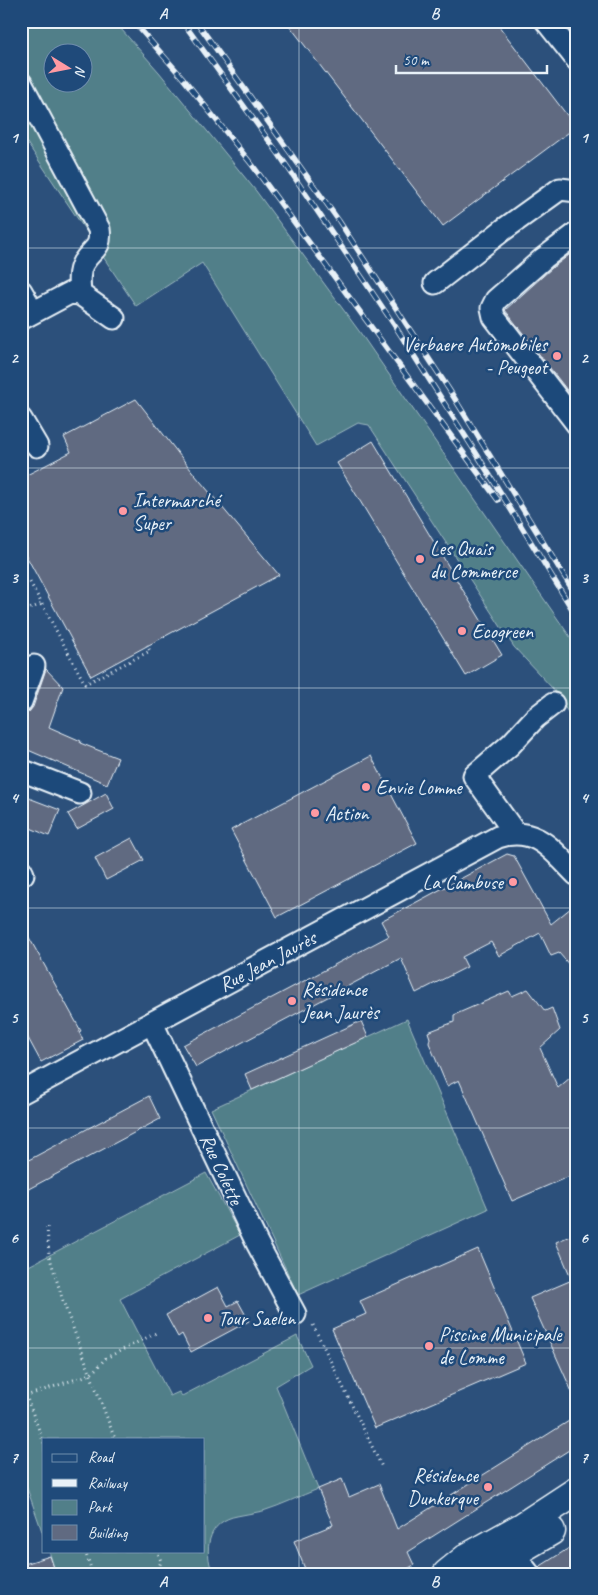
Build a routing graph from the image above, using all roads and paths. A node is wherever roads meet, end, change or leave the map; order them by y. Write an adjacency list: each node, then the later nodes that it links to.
1 (546, 21): 2 (street)
2 (577, 60)
3 (21, 83): 8 (street)
4 (577, 191): 6 (street)
5 (577, 233): 12 (street)
6 (436, 283)
7 (21, 291): 9 (street)
8 (80, 294): 9 (street); 10 (street)
9 (27, 316)
10 (114, 318)
11 (21, 419): 13 (street)
12 (577, 424)
13 (37, 446)
14 (21, 586): 15 (path)
15 (42, 604): 16 (path); 17 (path)
16 (21, 612)
17 (148, 645)
18 (34, 666): 19 (street)
19 (21, 702)
20 (553, 704): 23 (street)
21 (21, 770): 22 (street)
22 (80, 793)
23 (515, 833): 24 (street); 25 (street, Rue Jean Jaurès)
24 (577, 875)
25 (152, 1023): 26 (street, Rue Jean Jaurès); 28 (street, Rue Colette)
26 (21, 1093)
27 (47, 1227): 30 (path)
28 (294, 1314): 33 (path)
29 (156, 1333): 30 (path)
30 (91, 1374): 31 (path); 32 (path)
31 (42, 1438)
32 (115, 1438)
33 (382, 1467)
34 (577, 1490): 38 (main road)
35 (577, 1514): 38 (main road)
36 (85, 1552): 39 (path)
37 (157, 1552): 40 (path)
38 (514, 1555): 41 (main road); 42 (main road)
39 (93, 1574)
40 (157, 1574)
41 (447, 1574)
42 (477, 1574)

